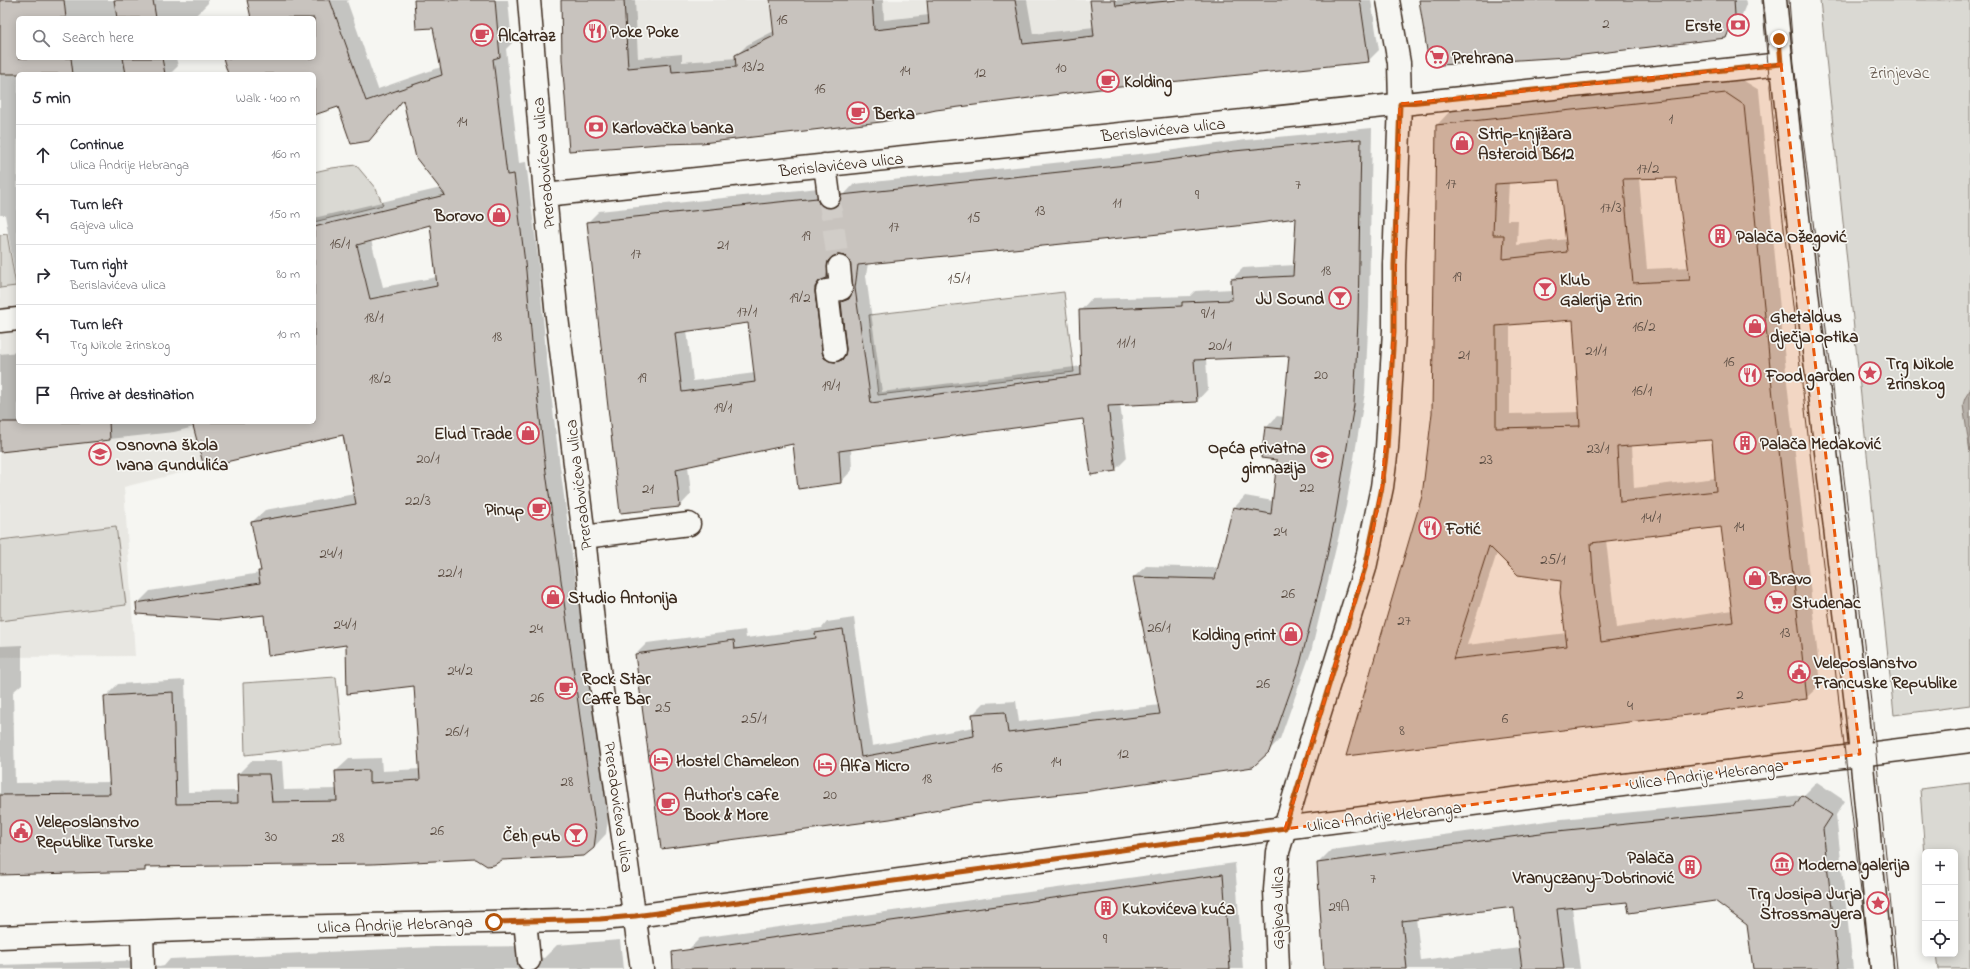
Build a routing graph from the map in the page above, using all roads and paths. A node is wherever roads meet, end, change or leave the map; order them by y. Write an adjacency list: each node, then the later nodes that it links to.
1 (529, 0): 7 (street, Preradovićeva ulica)
2 (1388, 0): 5 (street, Gajeva ulica)
3 (1775, 0): 4 (street)
4 (1781, 64): 5 (street, Berislavićeva ulica); 16 (street)
5 (1400, 104): 6 (street, Berislavićeva ulica); 17 (street, Gajeva ulica)
6 (825, 165): 7 (street, Berislavićeva ulica); 8 (street)
7 (545, 195): 14 (street, Preradovićeva ulica)
8 (829, 196)
9 (839, 267): 12 (street)
10 (16, 319): 11 (street)
11 (0, 321)
12 (834, 350)
13 (688, 524): 14 (street)
14 (584, 537): 18 (street, Preradovićeva ulica)
15 (1970, 741): 16 (street, Ulica Andrije Hebranga)
16 (1860, 754): 17 (street, Ulica Andrije Hebranga); 26 (street)
17 (1285, 828): 18 (street, Ulica Andrije Hebranga); 25 (street, Gajeva ulica)
18 (635, 916): 19 (street, Ulica Andrije Hebranga); 24 (street, Preradovićeva ulica)
19 (526, 921): 20 (street, Ulica Andrije Hebranga); 22 (street)
20 (142, 932): 21 (street, Ulica Andrije Hebranga); 23 (street)
21 (0, 937)
22 (529, 960)
23 (143, 969)
24 (642, 969)
25 (1278, 969)
26 (1882, 969)

